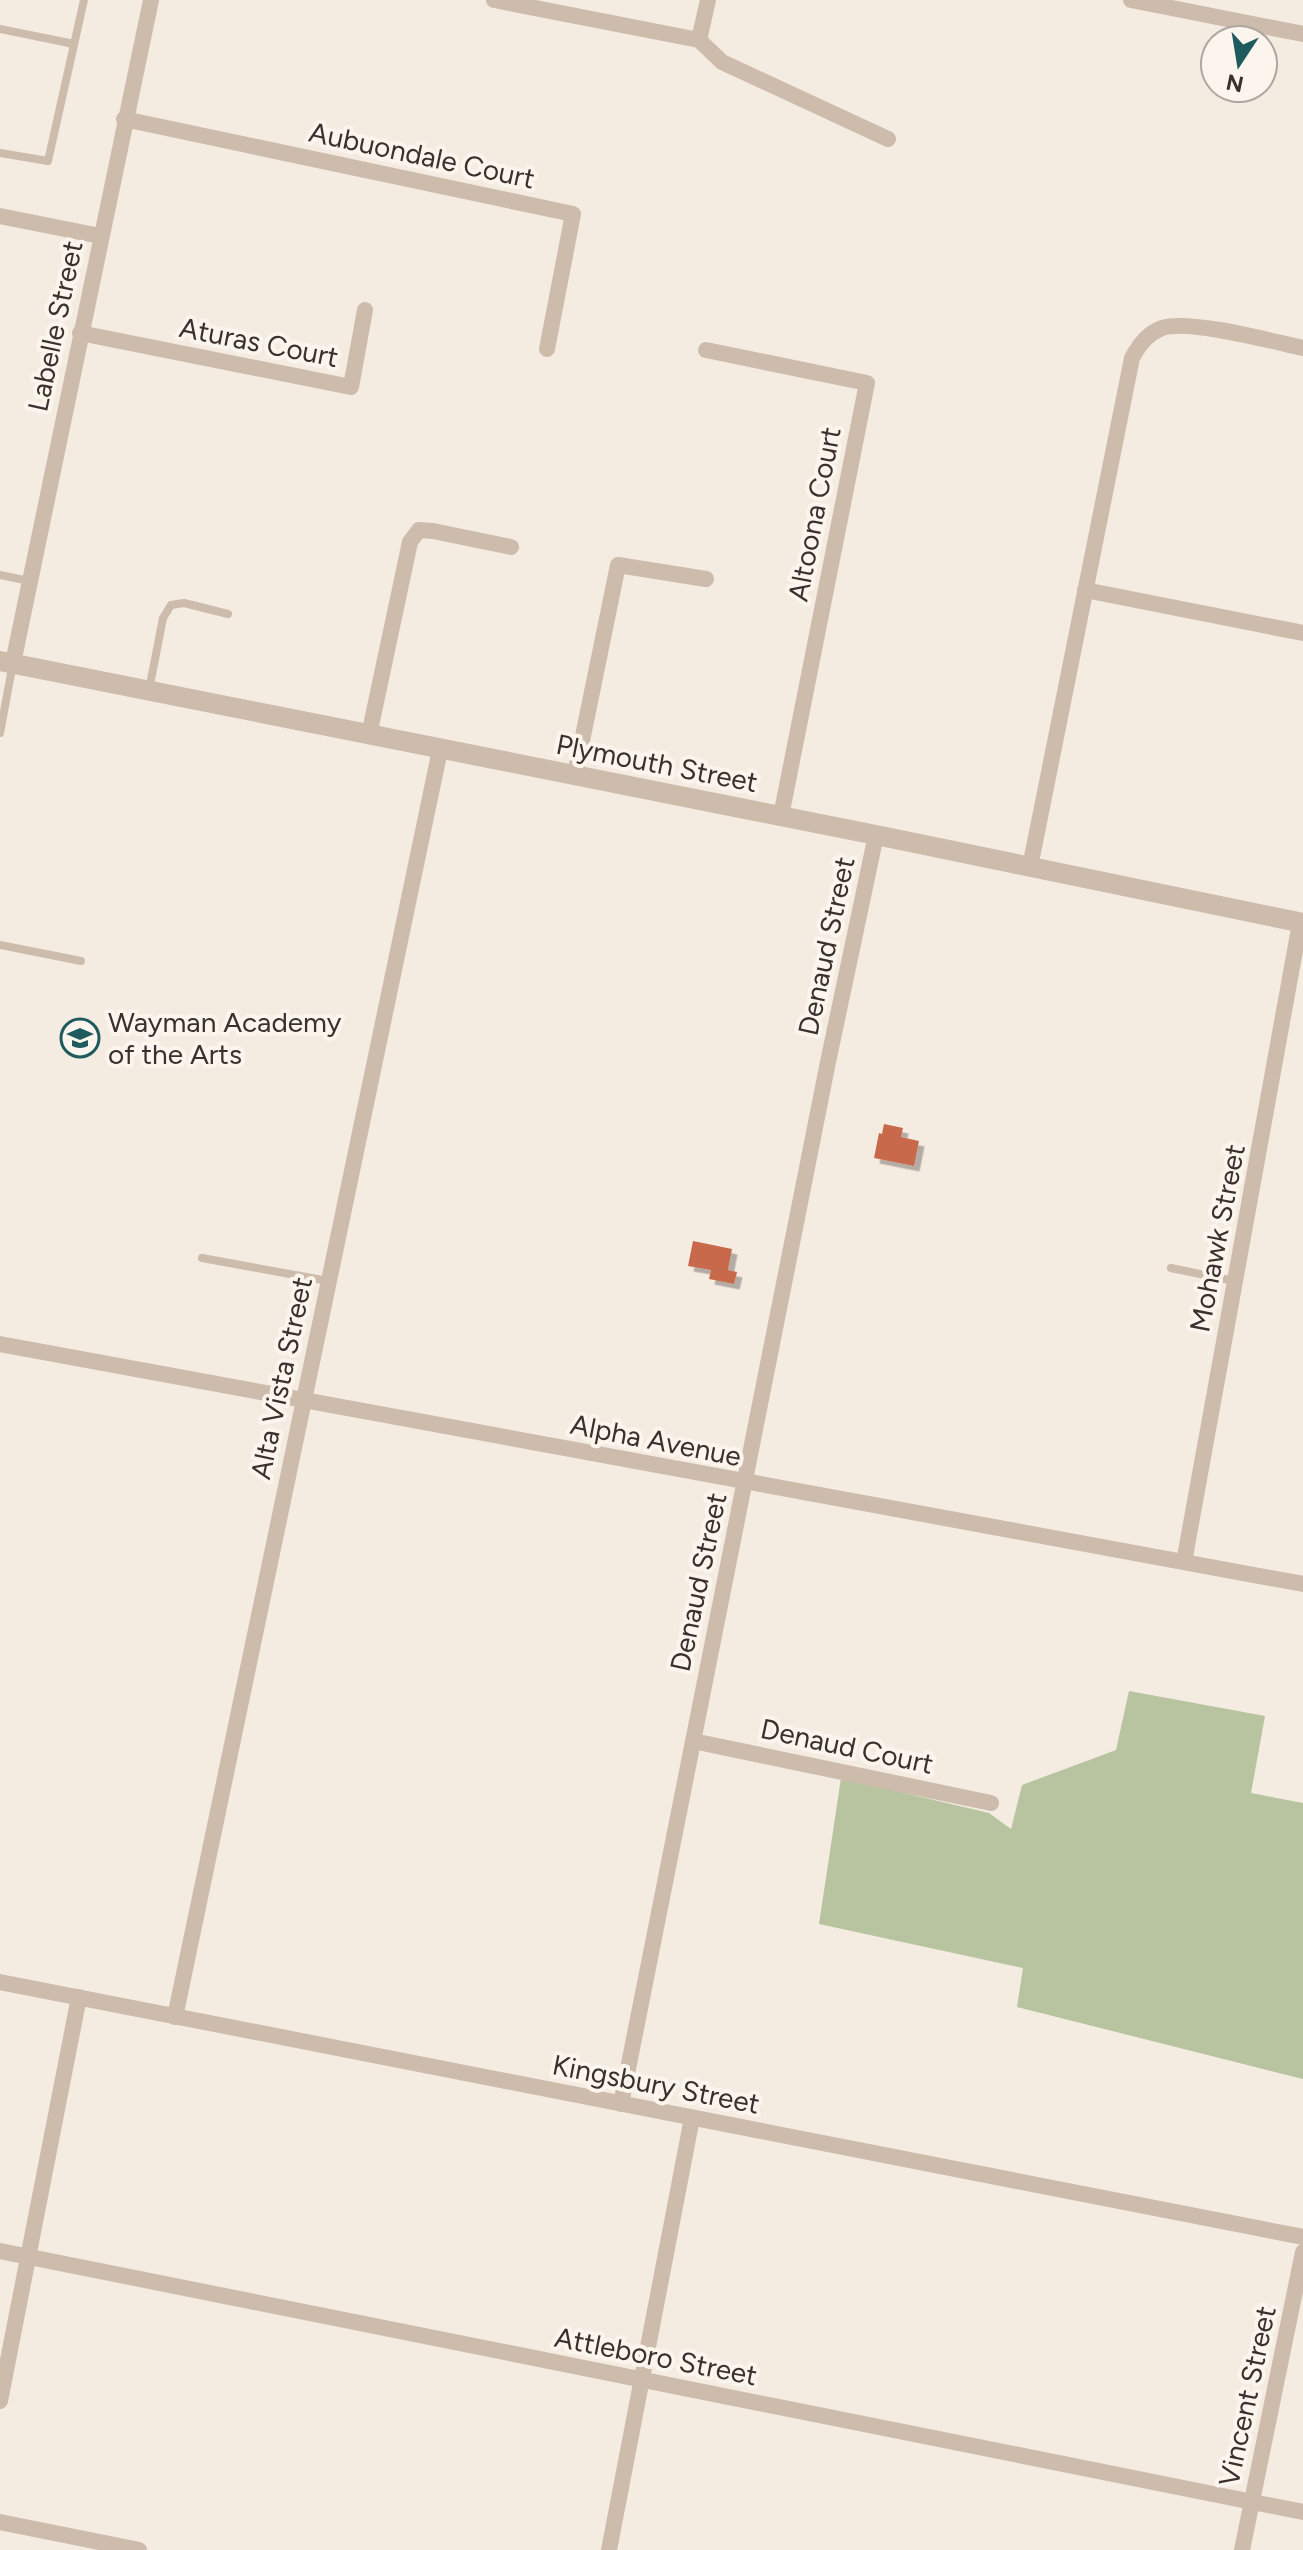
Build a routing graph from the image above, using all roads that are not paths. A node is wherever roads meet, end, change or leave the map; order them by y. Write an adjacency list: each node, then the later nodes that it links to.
1 (84, 0): 9 (lane)
2 (151, 0): 10 (street, Labelle Street)
3 (494, 0): 8 (street)
4 (708, 0): 8 (street)
5 (1131, 0): 7 (street)
6 (0, 29): 9 (lane)
7 (1303, 34)
8 (699, 40): 11 (street)
9 (74, 44): 12 (lane)
10 (124, 119): 14 (street, Labelle Street); 18 (street, Aubuondale Court)
11 (888, 139)
12 (0, 153)
13 (0, 216): 14 (street)
14 (100, 236): 16 (street, Labelle Street)
15 (365, 310): 16 (street, Aturas Court)
16 (80, 333): 23 (street, Labelle Street)
17 (1303, 348): 24 (street)
18 (547, 349)
19 (706, 350): 33 (street, Altoona Court)
20 (511, 547): 30 (street)
21 (0, 575): 23 (lane)
22 (706, 579): 32 (street)
23 (29, 581): 27 (street, Labelle Street)
24 (1085, 590): 26 (street); 35 (street)
25 (228, 614): 28 (lane)
26 (1303, 633)
27 (6, 662): 28 (street, Plymouth Street); 29 (lane)
28 (149, 691): 30 (street, Plymouth Street)
29 (0, 733)
30 (369, 735): 31 (street, Plymouth Street)
31 (440, 750): 32 (street, Plymouth Street); 41 (street, Alta Vista Street)
32 (575, 775): 33 (street, Plymouth Street)
33 (781, 816): 34 (street, Plymouth Street)
34 (876, 835): 35 (street, Plymouth Street); 45 (street, Denaud Street)
35 (1030, 867): 36 (street, Plymouth Street)
36 (1302, 923): 42 (street, Mohawk Street)
37 (0, 945): 38 (lane)
38 (81, 961)
39 (202, 1258): 41 (lane)
40 (1171, 1268): 42 (lane)
41 (328, 1281): 44 (street, Alta Vista Street)
42 (1235, 1281): 46 (street, Mohawk Street)
43 (0, 1344): 44 (street, Alpha Avenue)
44 (303, 1399): 45 (street, Alpha Avenue); 52 (street, Alta Vista Street)
45 (746, 1483): 46 (street, Alpha Avenue); 48 (street, Denaud Street)
46 (1184, 1562): 47 (street, Alpha Avenue)
47 (1303, 1584)
48 (693, 1741): 49 (street, Denaud Court); 53 (street, Denaud Street)
49 (991, 1803)
50 (0, 1982): 51 (street, Kingsbury Street)
51 (79, 1997): 52 (street, Kingsbury Street); 58 (street)
52 (175, 2017): 53 (street, Kingsbury Street)
53 (621, 2104): 54 (street, Kingsbury Street)
54 (692, 2118): 55 (street, Kingsbury Street); 59 (street)
55 (1303, 2237)
56 (0, 2251): 58 (street, Attleboro Street)
57 (1303, 2252): 61 (street, Vincent Street)
58 (29, 2256): 59 (street, Attleboro Street); 60 (street)
59 (642, 2380): 61 (street, Attleboro Street); 65 (street)
60 (0, 2401)
61 (1252, 2501): 62 (street, Attleboro Street); 66 (street, Vincent Street)
62 (1303, 2512)
63 (0, 2522): 64 (street)
64 (139, 2550)
65 (609, 2550)
66 (1242, 2550)

